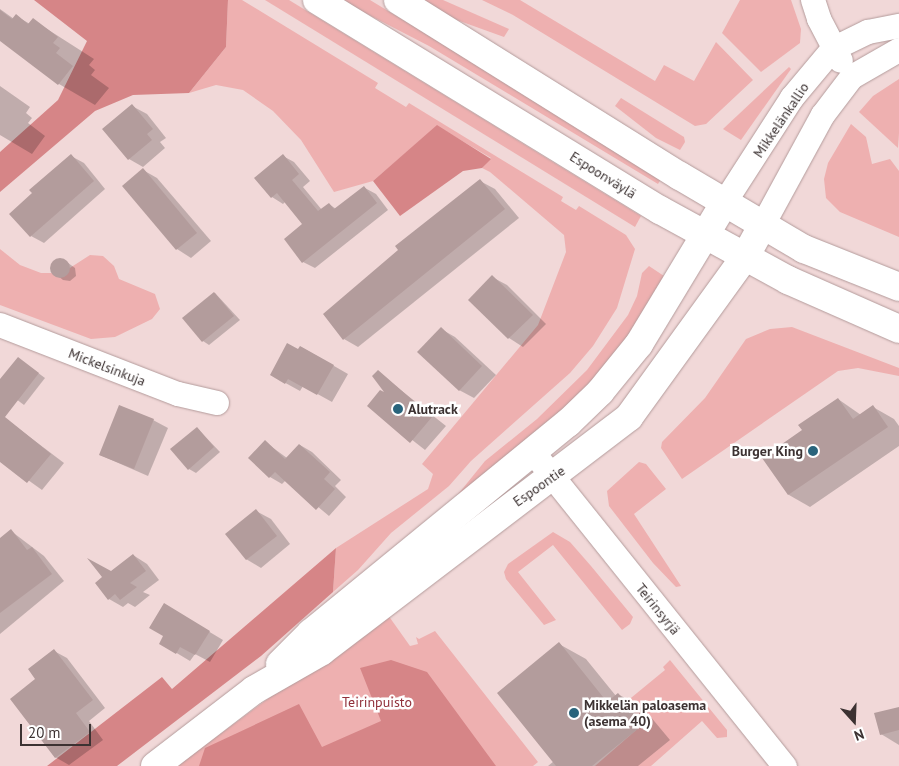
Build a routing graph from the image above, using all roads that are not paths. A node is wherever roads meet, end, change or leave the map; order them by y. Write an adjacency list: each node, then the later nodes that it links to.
1 (317, 0): 10 (main road, Espoonväylä)
2 (398, 0): 8 (main road)
3 (813, 0): 5 (street)
4 (899, 26): 5 (street, Mikkelänkallio)
5 (833, 49): 7 (street); 8 (street, Mikkelänkallio)
6 (899, 50): 7 (street)
7 (852, 77): 9 (street)
8 (725, 202): 9 (main road); 10 (main road, Espoontie)
9 (764, 223): 11 (main road, Espoontie); 12 (main road)
10 (706, 236): 11 (main road, Espoonväylä); 16 (main road, Espoontie)
11 (745, 257): 14 (main road, Espoonväylä); 17 (main road, Espoontie)
12 (899, 288)
13 (0, 326): 15 (street, Mickelsinkuja)
14 (899, 329)
15 (217, 403)
16 (533, 452): 17 (street, Teirinsyrjä); 18 (main road, Espoontie)
17 (553, 477): 18 (main road, Espoontie); 20 (street, Teirinsyrjä)
18 (254, 690): 19 (main road, Espoontie)
19 (155, 766)
20 (785, 766)

